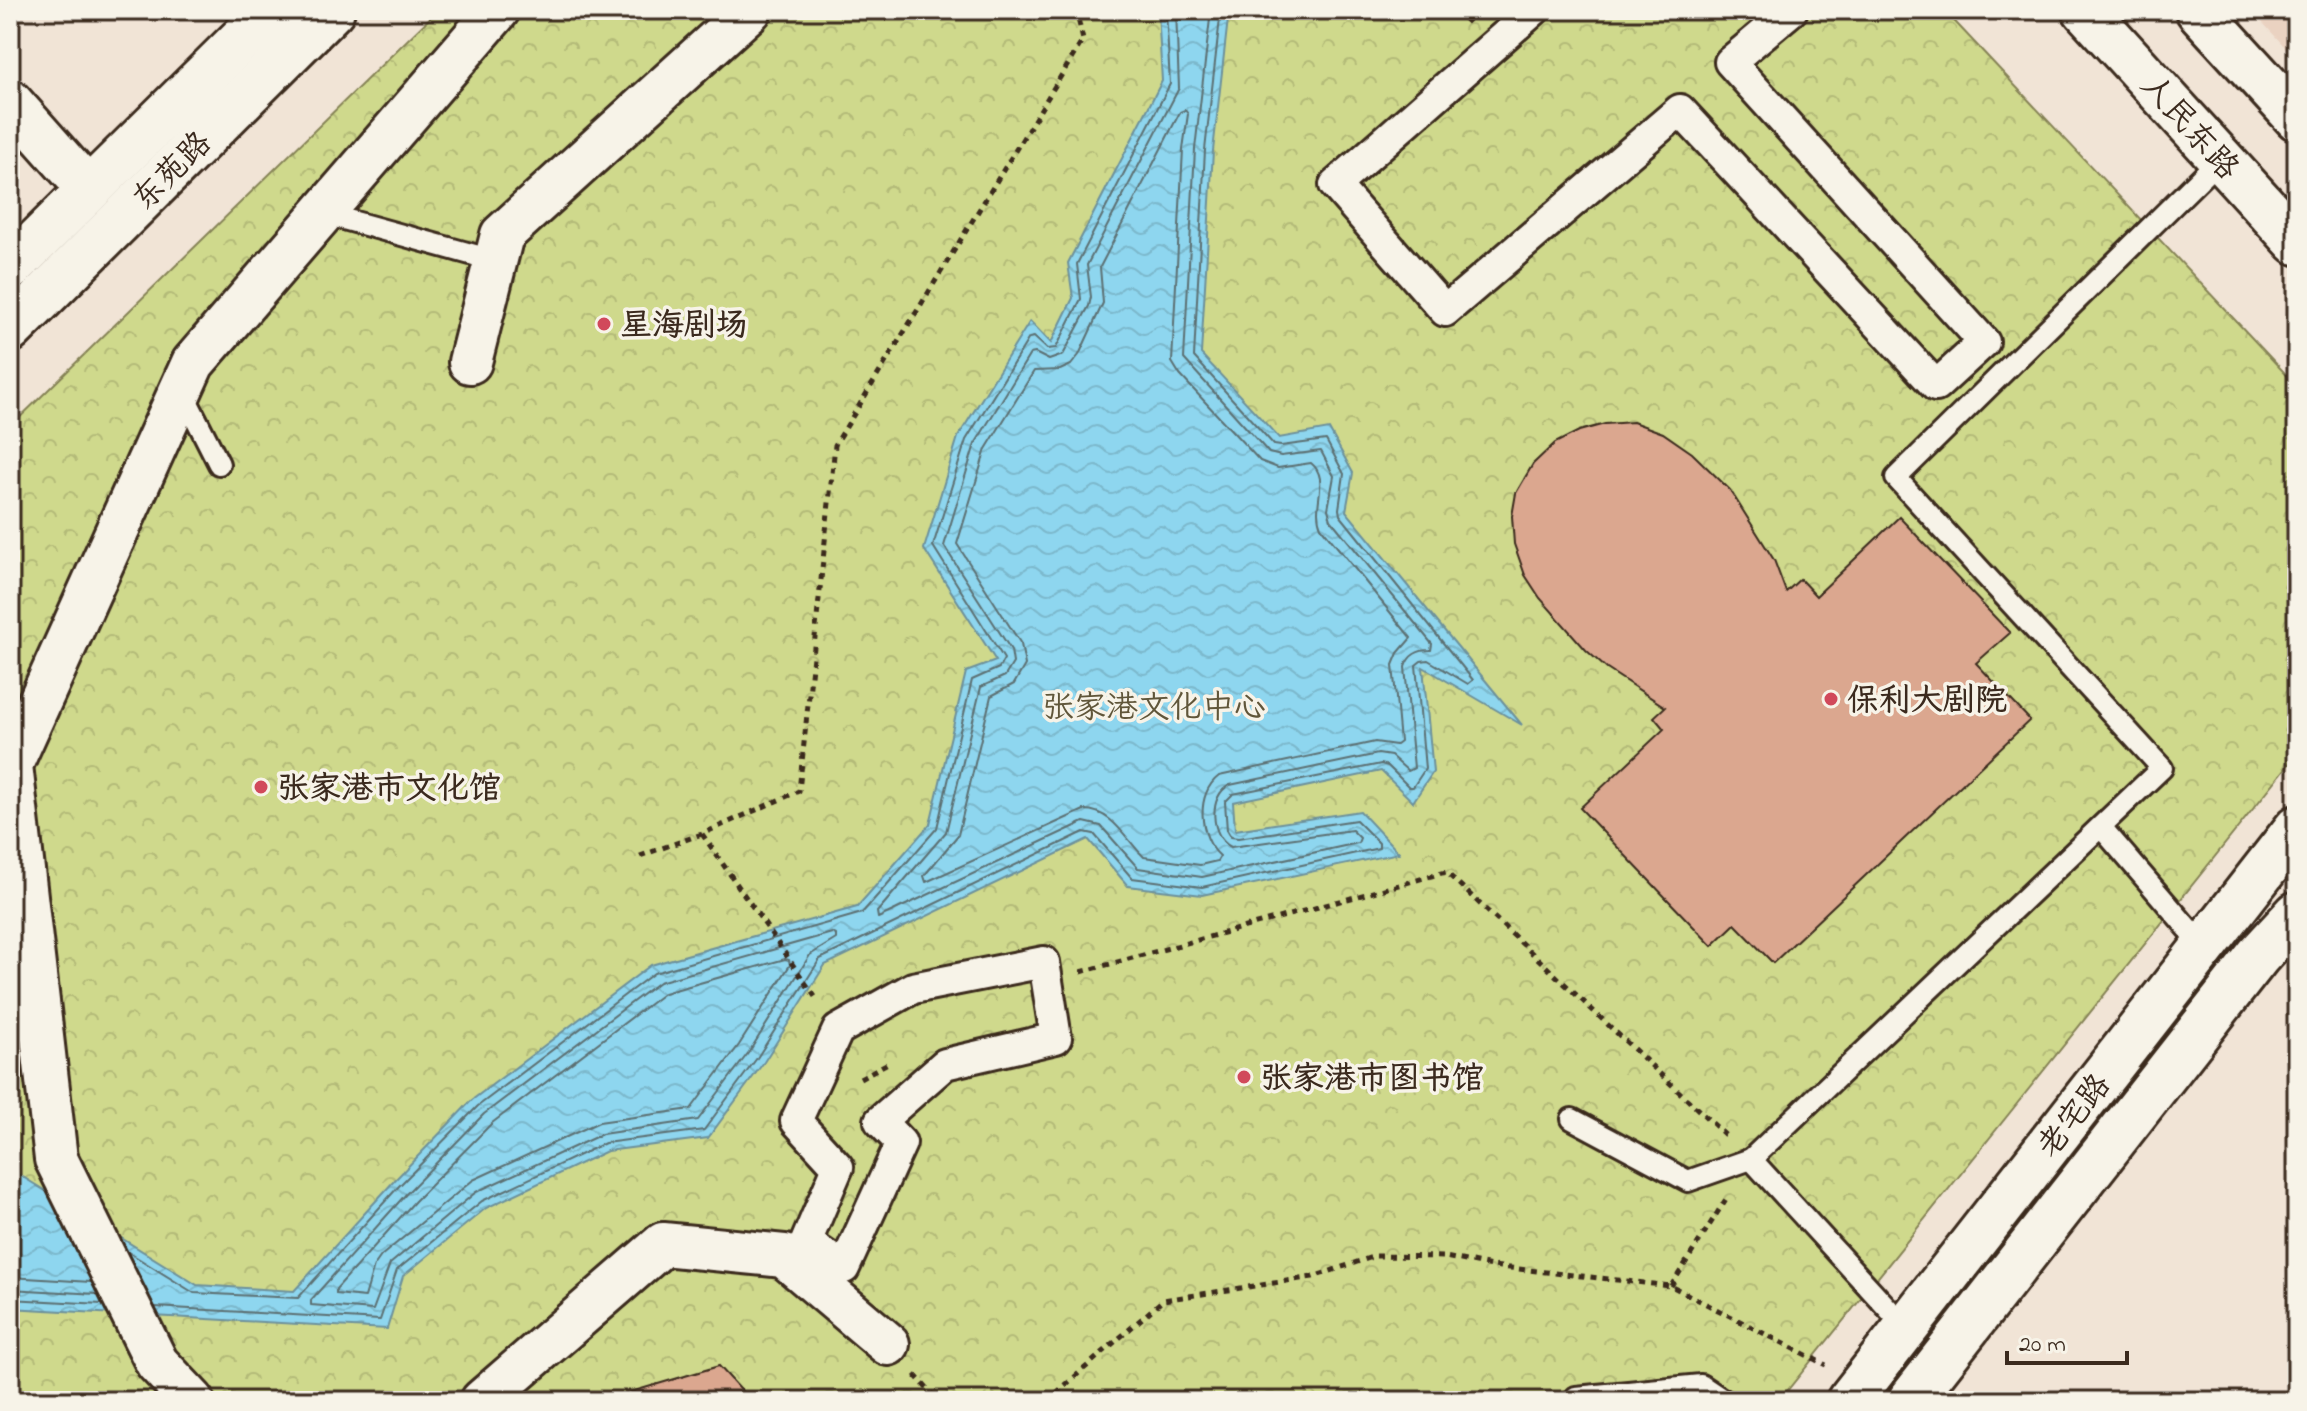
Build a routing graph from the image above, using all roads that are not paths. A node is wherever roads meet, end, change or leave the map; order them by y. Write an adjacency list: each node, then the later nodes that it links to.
1 (271, 10): 12 (street, 东苑路)
2 (332, 10): 17 (street, 东苑路)
3 (498, 10): 13 (street)
4 (750, 10): 15 (street)
5 (1534, 10): 6 (street)
6 (1792, 10)
7 (2085, 10): 11 (street, 人民东路)
8 (2198, 10): 10 (street)
9 (10, 101): 12 (street)
10 (2297, 118)
11 (2221, 158): 14 (street, 人民东路); 21 (lane)
12 (89, 190): 16 (street, 东苑路)
13 (322, 213): 15 (lane); 19 (street)
14 (2297, 242)
15 (496, 261): 18 (street)
16 (10, 268)
17 (10, 330)
18 (470, 362)
19 (181, 389): 20 (lane); 31 (street)
20 (219, 464)
21 (2101, 827): 24 (lane); 27 (lane)
22 (2297, 828): 24 (street, 老宅路)
23 (2297, 914): 35 (street, 老宅路)
24 (2204, 947): 28 (street, 老宅路)
25 (1047, 982): 25 (street)
26 (1572, 1119): 27 (lane)
27 (1751, 1159): 28 (lane)
28 (1906, 1328): 30 (street, 老宅路)
29 (888, 1344): 32 (street)
30 (1856, 1392)
31 (193, 1401)
32 (482, 1401)
33 (1574, 1401): 34 (lane)
34 (1725, 1401)
35 (1910, 1401)

